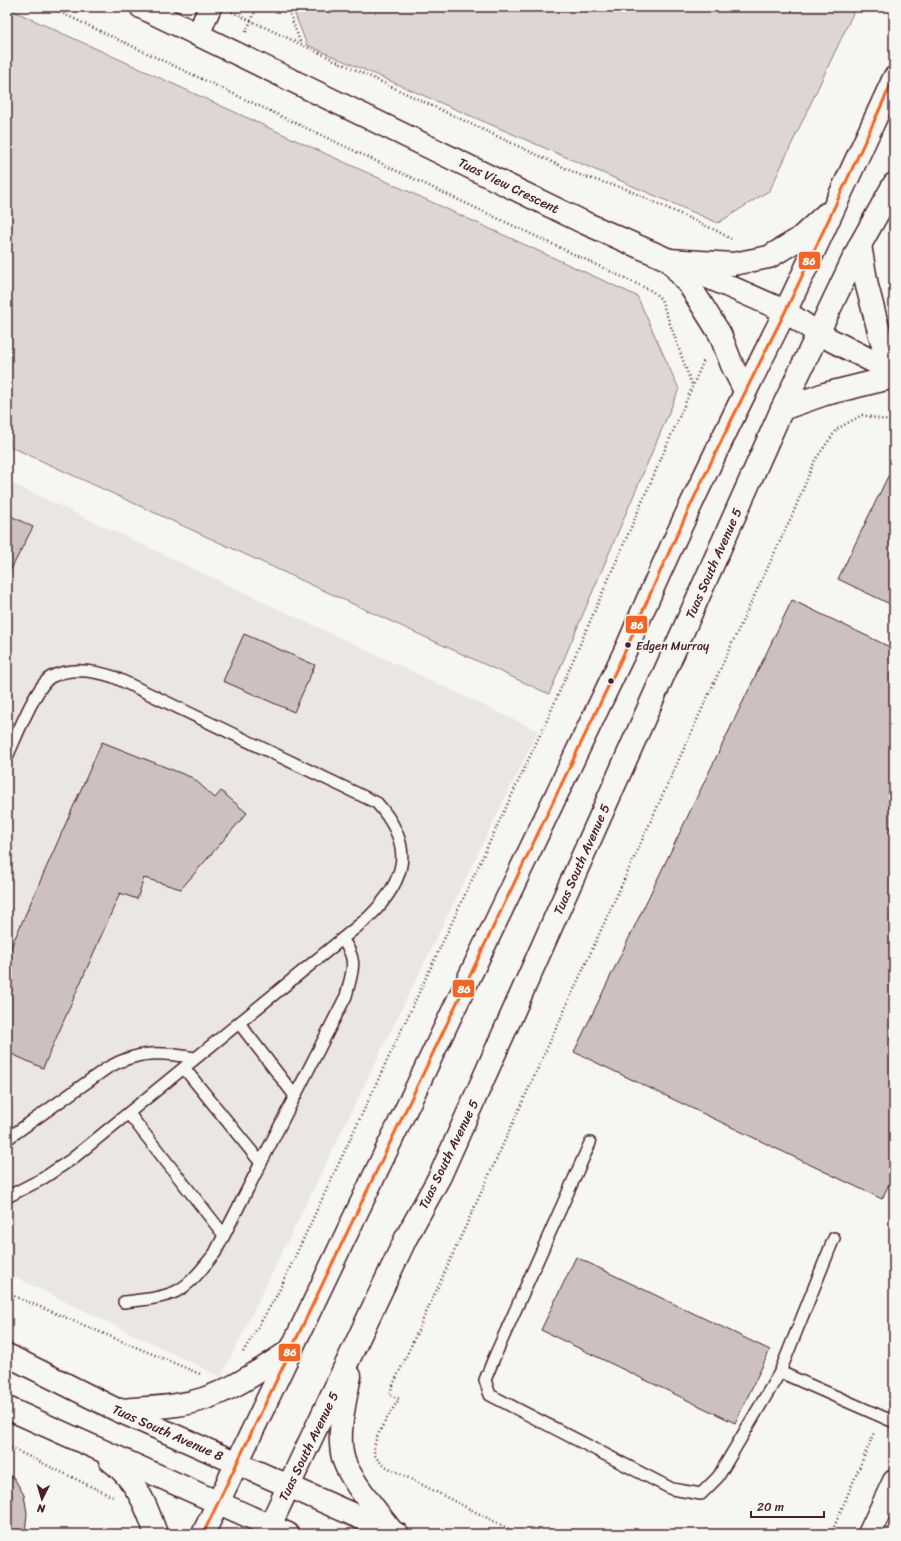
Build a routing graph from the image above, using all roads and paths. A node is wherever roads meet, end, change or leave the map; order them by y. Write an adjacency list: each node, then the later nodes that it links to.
1 (49, 7): 20 (path)
2 (141, 7): 7 (main road, Tuas View Crescent)
3 (257, 7): 6 (path)
4 (286, 7): 8 (path)
5 (218, 8): 6 (path); 7 (main road)
6 (251, 21): 8 (path); 9 (path)
7 (198, 35): 9 (main road, Tuas View Crescent)
8 (301, 45): 13 (path)
9 (236, 52): 15 (main road, Tuas View Crescent)
10 (894, 78): 12 (main road)
11 (894, 184): 14 (main road, Tuas South Avenue 5)
12 (834, 207): 15 (main road); 16 (main road)
13 (737, 243)
14 (860, 245): 17 (main road, Tuas South Avenue 5); 19 (main road)
15 (669, 260): 16 (main road, Tuas View Crescent); 21 (main road)
16 (785, 311): 17 (main road, Tuas View Crescent); 21 (main road)
17 (819, 334): 19 (main road, Tuas View Crescent); 22 (main road, Tuas South Avenue 5)
18 (705, 359): 20 (path)
19 (892, 373): 22 (main road)
20 (693, 385): 42 (path)
21 (745, 391): 40 (main road)
22 (782, 409): 39 (main road, Tuas South Avenue 5)
23 (894, 422): 61 (path)
24 (7, 757): 25 (lane)
25 (342, 939): 26 (lane); 29 (lane)
26 (239, 1023): 27 (lane); 29 (lane)
27 (195, 1058): 28 (lane); 31 (lane)
28 (184, 1068): 30 (lane); 33 (lane)
29 (295, 1096): 33 (lane)
30 (129, 1114): 34 (lane); 35 (lane)
31 (7, 1139)
32 (590, 1143): 43 (lane)
33 (261, 1163): 35 (lane)
34 (7, 1197)
35 (224, 1235): 38 (lane)
36 (834, 1238): 43 (lane)
37 (7, 1292): 44 (path)
38 (124, 1302)
39 (356, 1347): 54 (main road, Tuas South Avenue 5); 58 (main road)
40 (293, 1348): 47 (main road); 52 (main road)
41 (7, 1356): 47 (main road, Tuas South Avenue 8)
42 (240, 1357)
43 (780, 1372): 48 (lane)
44 (204, 1375)
45 (894, 1388): 48 (path)
46 (7, 1408): 51 (main road)
47 (118, 1410): 52 (main road, Tuas South Avenue 8)
48 (881, 1417): 49 (lane); 62 (path)
49 (894, 1422)
50 (7, 1446): 55 (path)
51 (97, 1449): 56 (main road); 59 (main road)
52 (238, 1463): 54 (main road, Tuas South Avenue 8); 56 (main road)
53 (894, 1481): 63 (main road)
54 (288, 1485): 57 (main road, Tuas South Avenue 5); 58 (main road, Tuas South Avenue 8)
55 (115, 1498)
56 (217, 1503): 57 (main road); 60 (main road)
57 (275, 1531)
58 (395, 1533)
59 (156, 1534)
60 (203, 1534)
61 (519, 1534)
62 (831, 1534)
63 (869, 1534)

